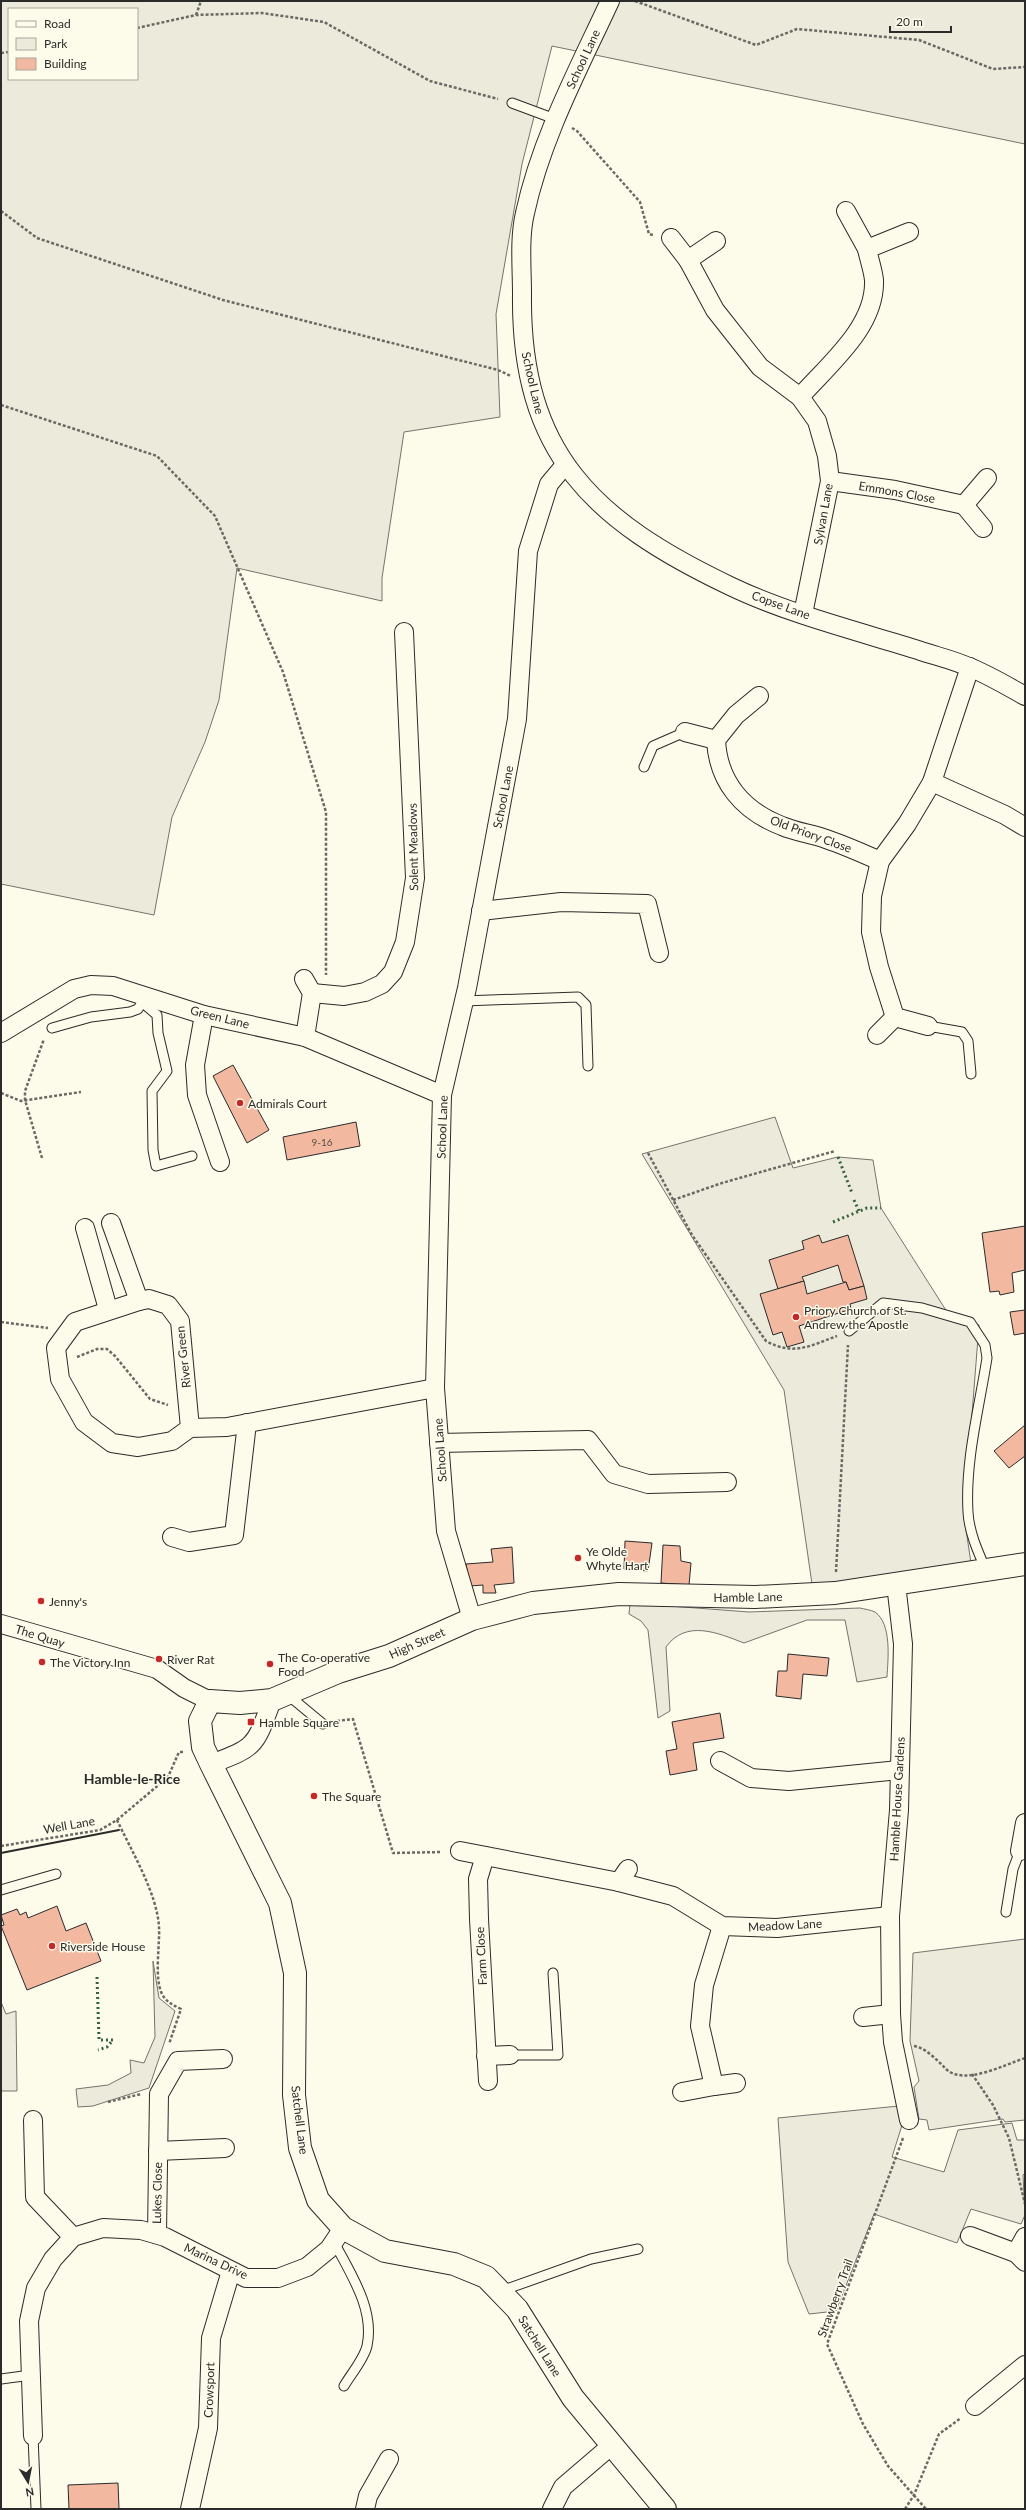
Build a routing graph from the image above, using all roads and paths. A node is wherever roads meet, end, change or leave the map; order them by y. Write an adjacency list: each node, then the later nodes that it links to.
1 (201, 1): 4 (path)
2 (610, 1): 8 (street, School Lane)
3 (635, 1): 6 (path)
4 (196, 15): 5 (path); 7 (path)
5 (138, 28)
6 (1025, 67)
7 (512, 103): 8 (lane)
8 (555, 119): 12 (path); 19 (street, School Lane)
9 (1, 211): 16 (path)
10 (846, 211): 14 (street)
11 (909, 232): 14 (street)
12 (671, 238): 15 (street, Sylvan Lane)
13 (716, 241): 15 (street)
14 (867, 249): 17 (street)
15 (688, 260): 17 (street, Sylvan Lane)
16 (498, 370)
17 (800, 397): 21 (street, Sylvan Lane)
18 (1, 405): 37 (path)
19 (565, 465): 24 (street, Copse Lane); 35 (street, School Lane)
20 (987, 478): 22 (street)
21 (830, 481): 22 (street, Emmons Close); 24 (street, Sylvan Lane)
22 (964, 505): 23 (street)
23 (983, 528)
24 (803, 614): 26 (street, Copse Lane)
25 (404, 632): 37 (street, Solent Meadows)
26 (970, 667): 28 (street, Copse Lane); 32 (street)
27 (759, 696): 30 (street)
28 (1025, 696)
29 (685, 732): 30 (street); 31 (lane)
30 (716, 740): 34 (street, Old Priory Close)
31 (644, 767)
32 (932, 782): 33 (street); 34 (street)
33 (1025, 827)
34 (880, 861): 41 (street)
35 (481, 910): 36 (street); 39 (street, School Lane)
36 (659, 953)
37 (314, 989): 46 (street)
38 (144, 999): 40 (street, Green Lane); 43 (lane); 44 (street, Green Lane); 55 (lane)
39 (463, 1001): 47 (lane); 51 (street, School Lane)
40 (204, 1015): 46 (street, Green Lane); 57 (street)
41 (895, 1017): 42 (street); 45 (street)
42 (928, 1026): 48 (lane)
43 (52, 1028): 52 (path)
44 (1, 1033)
45 (877, 1035)
46 (305, 1037): 51 (street, Green Lane)
47 (588, 1066)
48 (971, 1074)
49 (81, 1092): 52 (path)
50 (1, 1093): 52 (path)
51 (442, 1095): 67 (street, School Lane)
52 (24, 1100): 56 (path)
53 (835, 1151): 58 (path)
54 (648, 1153): 58 (path)
55 (192, 1156)
56 (42, 1158)
57 (220, 1162)
58 (673, 1200): 65 (path)
59 (111, 1223): 61 (street)
60 (85, 1228): 62 (street)
61 (139, 1301): 62 (street, River Green); 68 (street, River Green)
62 (108, 1309): 64 (street, River Green)
63 (1, 1322): 64 (path)
64 (68, 1330): 66 (street, River Green)
65 (849, 1331): 75 (lane); 77 (path)
66 (58, 1365): 68 (path); 70 (street, River Green)
67 (435, 1388): 69 (street); 71 (street, School Lane)
68 (188, 1410): 70 (street, River Green)
69 (247, 1423): 70 (street); 73 (street)
70 (190, 1428)
71 (439, 1443): 72 (street); 78 (street, School Lane)
72 (727, 1482)
73 (172, 1537)
74 (1025, 1564): 75 (street, Hamble Lane)
75 (986, 1570): 76 (street, Hamble Lane)
76 (896, 1584): 77 (street, Hamble Lane); 85 (street, Hamble House Gardens)
77 (835, 1593): 78 (street, Hamble Lane)
78 (472, 1619): 80 (street, High Street)
79 (1, 1624): 81 (street, The Quay)
80 (280, 1698): 81 (street); 82 (lane); 83 (street)
81 (210, 1701): 83 (street)
82 (323, 1724): 89 (path)
83 (207, 1756): 86 (path, Well Lane); 119 (street, Satchell Lane)
84 (720, 1762): 85 (street)
85 (899, 1770): 95 (street, Hamble House Gardens)
86 (117, 1820): 88 (path, Well Lane); 101 (path)
87 (1025, 1823): 90 (street)
88 (1, 1846)
89 (460, 1851): 91 (street, Meadow Lane)
90 (1020, 1851): 94 (lane)
91 (485, 1856): 96 (street, Meadow Lane); 103 (street, Farm Close)
92 (56, 1874): 93 (lane)
93 (1, 1890)
94 (1006, 1912)
95 (890, 1916): 96 (street, Meadow Lane); 98 (street, Hamble House Gardens)
96 (722, 1926): 109 (street)
97 (553, 1973): 102 (lane)
98 (891, 2014): 99 (street); 100 (street, Hamble House Gardens)
99 (863, 2017)
100 (894, 2042): 106 (path); 114 (street, Hamble House Gardens)
101 (168, 2048)
102 (510, 2055): 103 (street)
103 (486, 2056): 107 (street, Farm Close)
104 (1025, 2058): 106 (path)
105 (223, 2059): 116 (street, Lukes Close)
106 (972, 2074): 117 (path)
107 (488, 2081)
108 (736, 2084): 109 (street)
109 (714, 2086): 110 (street)
110 (682, 2092)
111 (148, 2094): 112 (path)
112 (108, 2102)
113 (33, 2120): 121 (street)
114 (909, 2120): 135 (path, Strawberry Trail)
115 (226, 2148): 116 (street, Lukes Close)
116 (158, 2151): 118 (street, Lukes Close)
117 (1025, 2204)
118 (157, 2234): 121 (street, Marina Drive); 125 (street, Marina Drive)
119 (338, 2235): 125 (street, Marina Drive); 126 (street, Satchell Lane); 130 (lane)
120 (970, 2236): 124 (street)
121 (73, 2237): 128 (street)
122 (1025, 2237): 124 (street)
123 (638, 2249): 126 (lane)
124 (1021, 2258)
125 (232, 2271): 137 (street, Crowsport)
126 (500, 2291): 133 (street, Satchell Lane)
127 (1023, 2371): 131 (street)
128 (30, 2375): 129 (lane); 132 (street)
129 (1, 2378)
130 (344, 2386)
131 (975, 2406): 135 (path)
132 (33, 2436): 136 (lane)
133 (612, 2445): 139 (street); 140 (street, Satchell Lane)
134 (389, 2459): 138 (street)
135 (914, 2494): 141 (path); 142 (path, Strawberry Trail)
136 (36, 2509)
137 (190, 2509)
138 (365, 2509)
139 (552, 2509)
140 (665, 2509)
141 (905, 2509)
142 (926, 2509)

